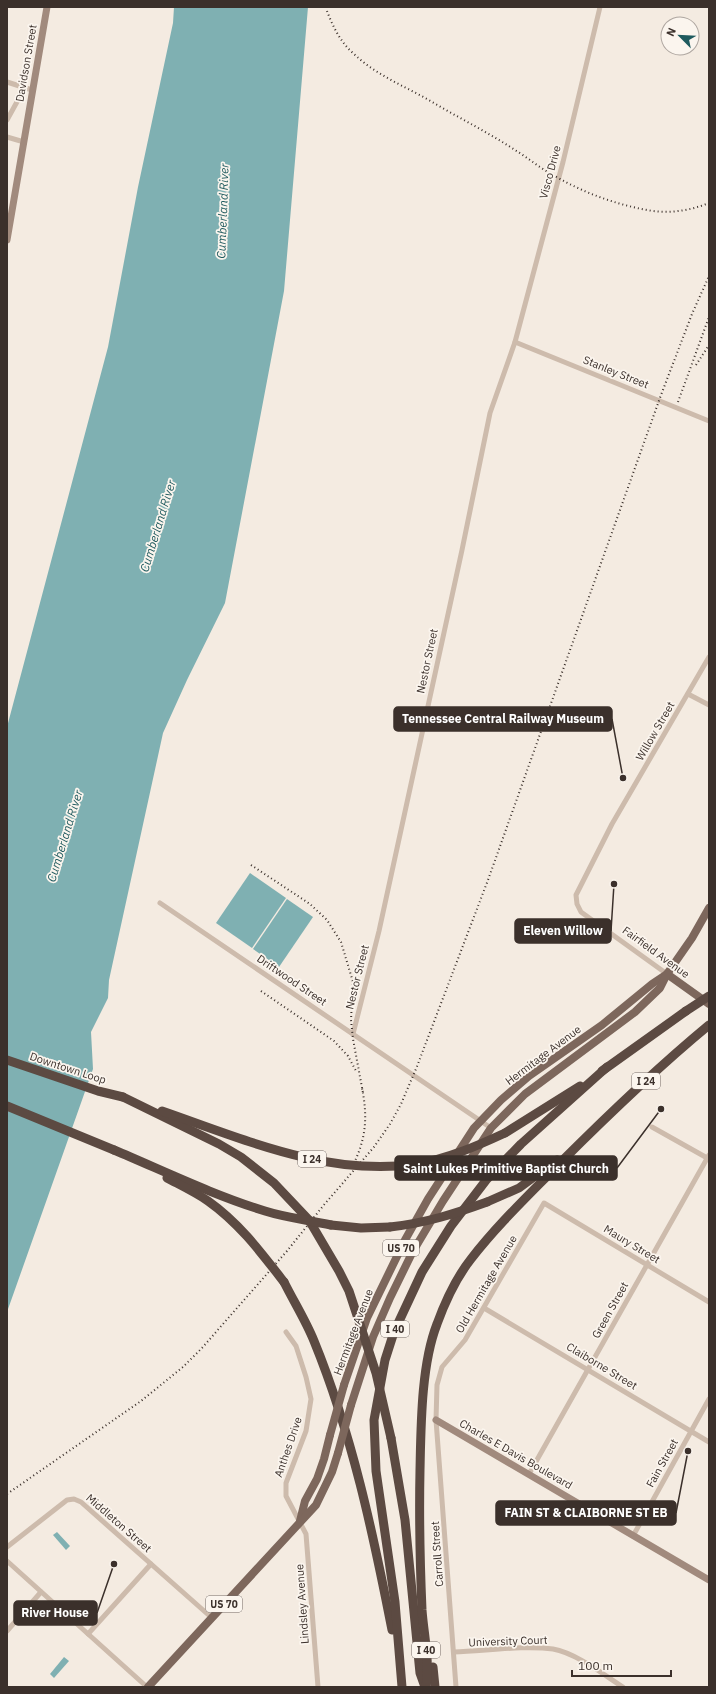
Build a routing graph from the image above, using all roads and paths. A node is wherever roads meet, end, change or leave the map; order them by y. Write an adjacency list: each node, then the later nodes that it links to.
1 (47, 7): 5 (street, Davidson Street)
2 (600, 7): 10 (street, Visco Drive)
3 (7, 82): 4 (street)
4 (22, 88): 5 (street); 6 (street, Davidson Street)
5 (32, 90): 8 (street, Davidson Street)
6 (7, 120)
7 (7, 137): 8 (street)
8 (24, 142): 9 (street, Davidson Street)
9 (7, 240)
10 (515, 342): 11 (street, Stanley Street); 22 (street, Nestor Street)
11 (709, 421)
12 (709, 657): 13 (street, Willow Street)
13 (688, 694): 14 (street); 15 (street, Willow Street)
14 (709, 705)
15 (576, 900): 18 (street, Fairfield Avenue)
16 (160, 903): 22 (street, Driftwood Street)
17 (709, 908): 18 (main road, Hermitage Avenue / US 70)
18 (667, 974): 20 (main road, Fairfield Avenue); 27 (main road, Hermitage Avenue / US 70); 29 (main road, Hermitage Avenue / US 70)
19 (709, 996): 24 (highway, I 24, bridge)
20 (709, 1004)
21 (706, 1027): 30 (highway, I 24)
22 (353, 1034): 27 (street, Driftwood Street)
23 (7, 1060): 25 (highway, Downtown Loop / I 24)
24 (607, 1067): 25 (highway, I 24, bridge); 56 (highway, I 40)
25 (123, 1097): 60 (highway, bridge)
26 (7, 1106): 31 (highway, I 24)
27 (480, 1122): 29 (street, Driftwood Street); 44 (main road, Hermitage Avenue / US 70, bridge)
28 (652, 1127): 32 (street)
29 (491, 1128): 44 (main road, Hermitage Avenue / US 70, bridge)
30 (589, 1134): 31 (highway, I 24, bridge); 51 (highway, I 40)
31 (114, 1150): 56 (highway, bridge)
32 (708, 1157): 34 (street, Green Street)
33 (544, 1203): 34 (street, Maury Street); 36 (street, Old Hermitage Avenue)
34 (647, 1265): 35 (street, Maury Street); 38 (street, Green Street)
35 (709, 1302)
36 (484, 1308): 38 (street, Claiborne Street); 40 (street, Old Hermitage Avenue)
37 (286, 1332): 44 (street, Anthes Drive)
38 (588, 1370): 41 (street, Claiborne Street); 43 (street, Green Street)
39 (709, 1400): 41 (street, Fain Street)
40 (436, 1420): 43 (street, Charles E Davis Boulevard); 55 (street, Carroll Street)
41 (691, 1431): 42 (street, Claiborne Street); 45 (street, Fain Street)
42 (709, 1442)
43 (529, 1474): 45 (street, Charles E Davis Boulevard)
44 (300, 1521): 52 (main road, Hermitage Avenue / US 70); 58 (street, Lindsley Avenue)
45 (633, 1536): 49 (street, Charles E Davis Boulevard)
46 (7, 1547): 48 (street, Middleton Street)
47 (7, 1561): 50 (street)
48 (151, 1564): 52 (street, Middleton Street); 54 (street)
49 (709, 1580)
50 (41, 1592): 53 (street); 54 (street)
51 (423, 1613): 60 (highway, I 40); 61 (highway)
52 (212, 1618): 57 (main road, Hermitage Avenue / US 70)
53 (7, 1631)
54 (88, 1634): 57 (street)
55 (454, 1652): 62 (street, Carroll Street); 63 (street, University Court)
56 (399, 1666): 59 (highway, I 40)
57 (148, 1687)
58 (318, 1687)
59 (402, 1687)
60 (426, 1687)
61 (435, 1687)
62 (456, 1687)
63 (624, 1687)

